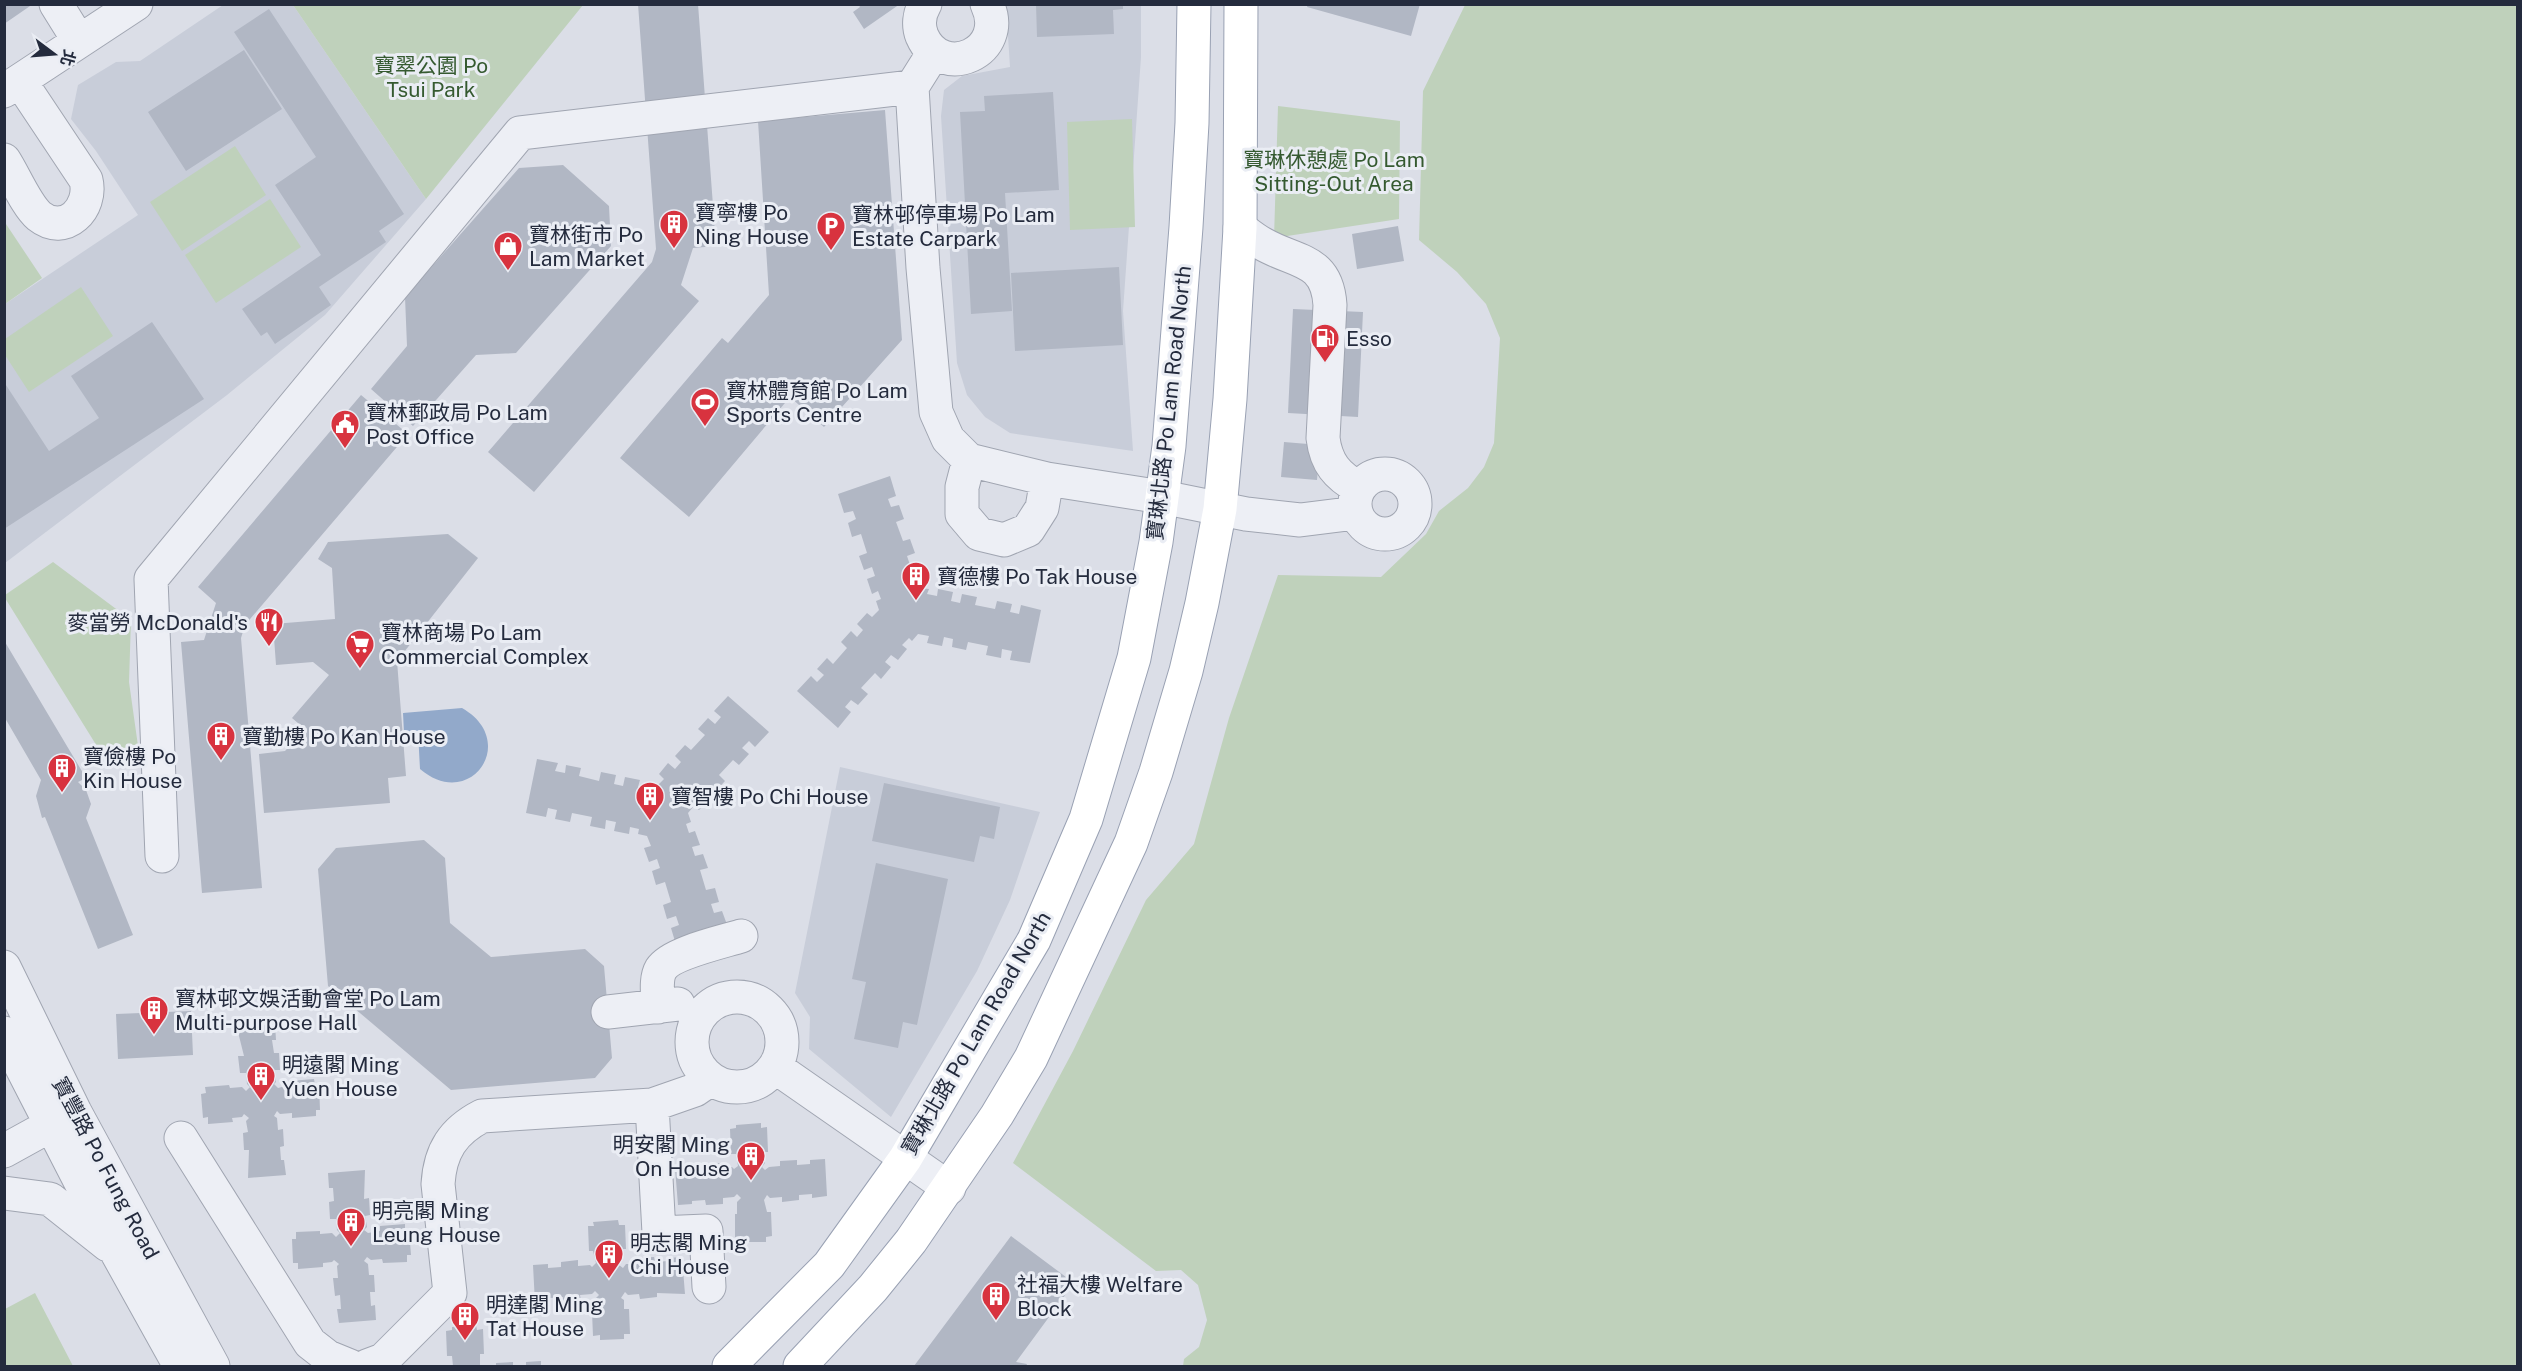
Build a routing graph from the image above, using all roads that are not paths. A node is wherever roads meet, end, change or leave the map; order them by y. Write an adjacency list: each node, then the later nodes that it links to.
1 (56, 4): 7 (street)
2 (136, 4): 7 (street)
3 (925, 4): 8 (street)
4 (987, 4): 8 (street)
5 (1194, 4): 15 (main road, 寶琳北路 Po Lam Road North)
6 (1241, 4): 12 (main road)
7 (80, 41): 9 (street)
8 (934, 52): 10 (street)
9 (12, 86): 11 (street)
10 (912, 87): 13 (street); 17 (street)
11 (4, 160)
12 (1240, 228): 16 (main road); 16 (street)
13 (969, 460): 14 (street); 14 (street)
14 (1047, 479): 15 (street)
15 (1162, 496): 16 (street); 30 (main road, 寶琳北路 Po Lam Road North)
16 (1220, 509): 31 (main road)
17 (162, 856)
18 (741, 936): 20 (street)
19 (4, 968): 27 (street, 寶豐路 Po Fung Road)
20 (658, 1007): 21 (street); 22 (street)
21 (706, 1009): 24 (street); 25 (street)
22 (608, 1012)
23 (4, 1033): 27 (street, 寶豐路 Po Fung Road)
24 (775, 1067): 25 (street); 30 (street)
25 (711, 1079): 26 (street)
26 (652, 1105): 34 (street); 38 (street)
27 (63, 1118): 29 (street); 33 (street, 寶豐路 Po Fung Road); 36 (street, 寶豐路 Po Fung Road)
28 (181, 1138): 37 (street)
29 (4, 1150)
30 (905, 1159): 31 (street); 39 (main road, 寶琳北路 Po Lam Road North)
31 (949, 1188): 40 (main road)
32 (4, 1193): 33 (street)
33 (116, 1251): 35 (street, 寶豐路 Po Fung Road)
34 (709, 1287)
35 (180, 1366)
36 (213, 1366)
37 (350, 1366)
38 (367, 1366)
39 (729, 1366)
40 (800, 1366)

